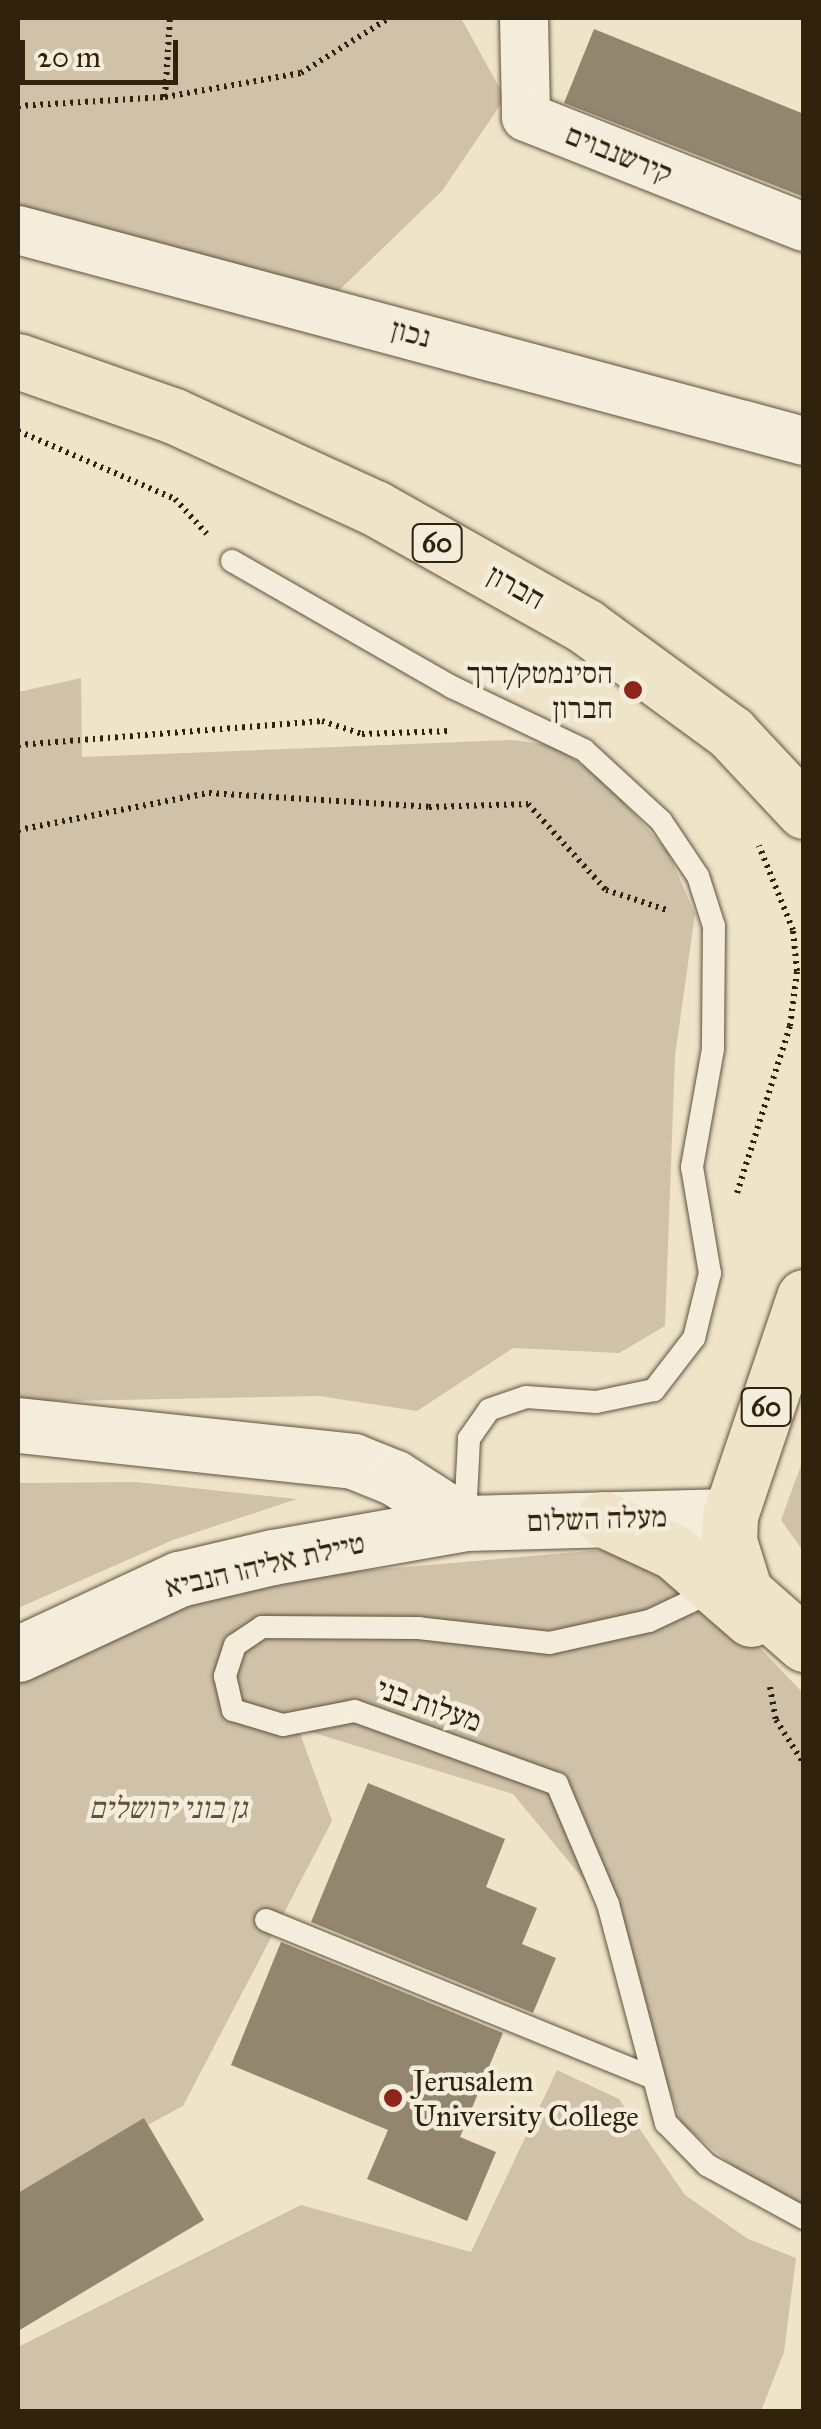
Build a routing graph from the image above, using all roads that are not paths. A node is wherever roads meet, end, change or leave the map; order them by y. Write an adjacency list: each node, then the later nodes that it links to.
1 (524, 18): 2 (street, קירשנבוים)
2 (804, 227)
3 (18, 230): 5 (street, נכון)
4 (18, 362): 7 (highway, חברון / 60)
5 (804, 440)
6 (232, 561): 11 (lane)
7 (804, 811)
8 (804, 1297): 12 (highway, 60)
9 (18, 1425): 11 (street)
10 (603, 1519): 11 (street, מעלה השלום); 12 (street, מעלה השלום); 12 (highway)
11 (465, 1523): 14 (street, טיילת אליהו הנביא)
12 (726, 1558): 13 (highway); 16 (lane, מעלות בני)
13 (786, 1635)
14 (18, 1654)
15 (266, 1920): 16 (lane)
16 (651, 2077): 17 (lane)
17 (804, 2218)

